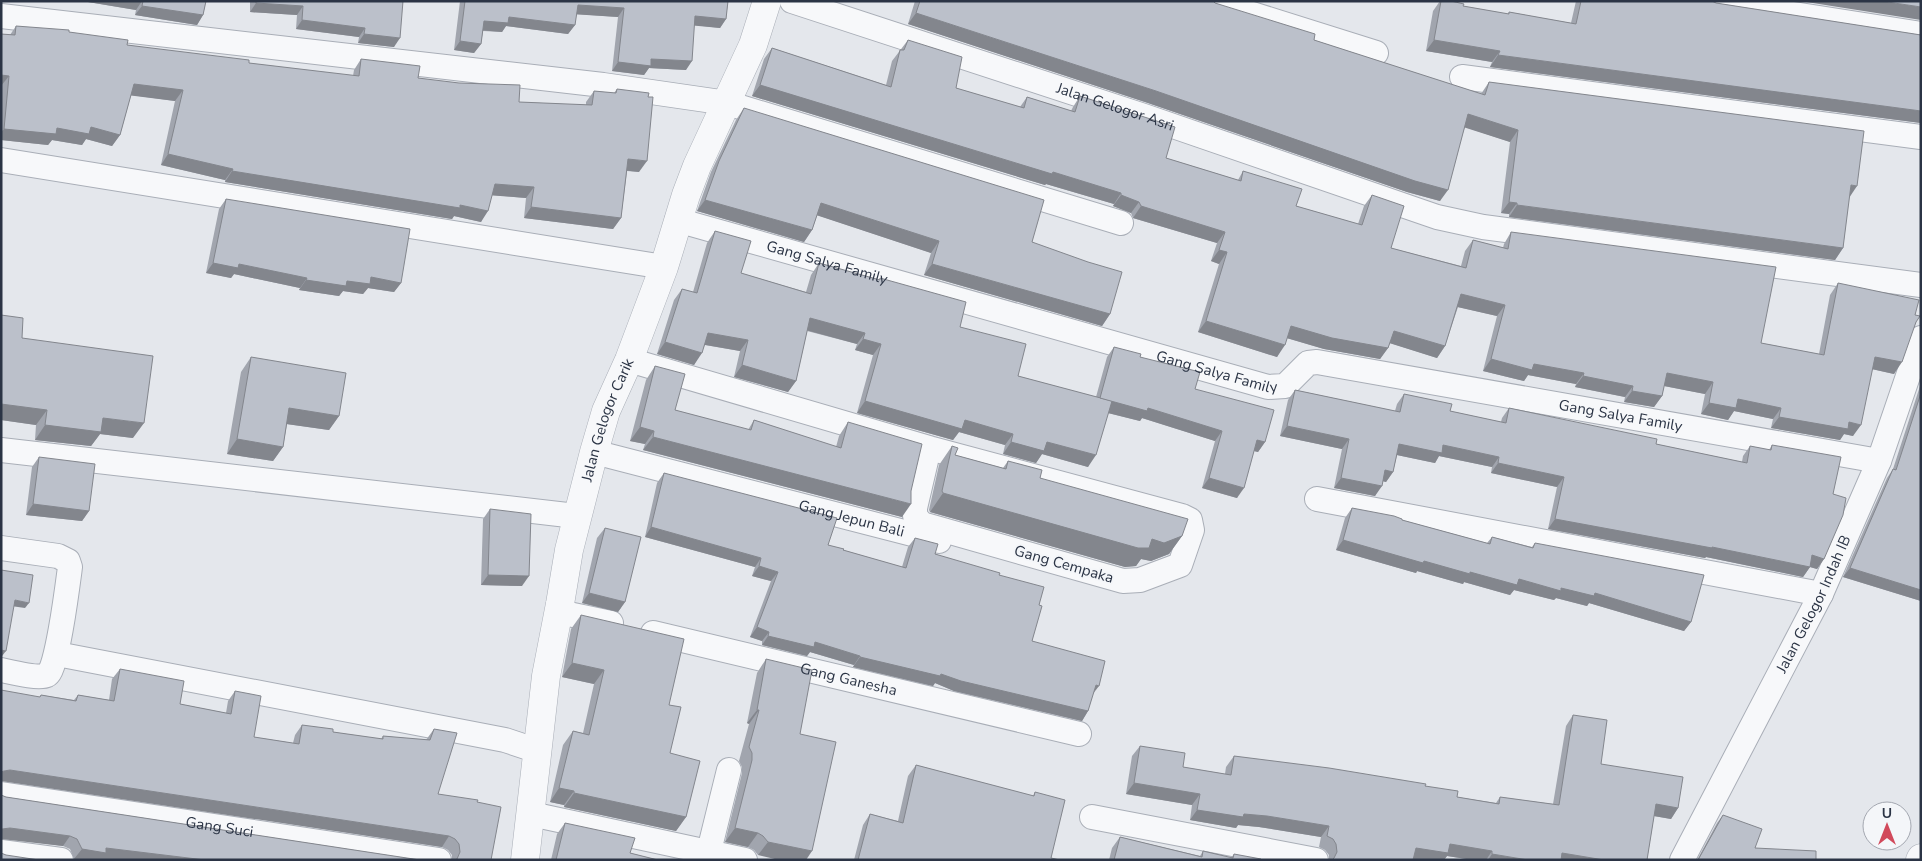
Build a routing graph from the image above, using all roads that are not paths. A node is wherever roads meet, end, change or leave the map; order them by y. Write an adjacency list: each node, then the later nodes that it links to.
1 (767, 1): 9 (street, Jalan Gelogor Carik)
2 (792, 1): 15 (street, Jalan Gelogor Asri)
3 (1210, 1): 7 (street)
4 (1710, 1): 6 (street)
5 (1, 16): 9 (street)
6 (1921, 34)
7 (1376, 53)
8 (1462, 76): 10 (street)
9 (727, 103): 12 (street, Jalan Gelogor Carik); 13 (street)
10 (1921, 138)
11 (1, 160): 14 (street)
12 (677, 220): 14 (street, Jalan Gelogor Carik); 21 (street, Gang Salya Family)
13 (1122, 223)
14 (664, 267): 17 (street, Jalan Gelogor Carik)
15 (1921, 285)
16 (1921, 338): 21 (street, Jalan Gelogor Indah IB)
17 (629, 360): 18 (street, Gang Cempaka); 20 (street, Jalan Gelogor Carik)
18 (930, 448): 18 (street, Gang Cempaka)
19 (1, 450): 23 (street)
20 (594, 452): 23 (street, Jalan Gelogor Carik); 25 (street, Gang Jepun Bali)
21 (1878, 461): 26 (street, Jalan Gelogor Indah IB)
22 (1316, 499): 26 (street)
23 (576, 516): 27 (street, Jalan Gelogor Carik)
24 (1, 548): 28 (street)
25 (1108, 590)
26 (1821, 594): 43 (street, Jalan Gelogor Indah IB)
27 (559, 612): 30 (street, Gang Ganesha); 31 (street, Jalan Gelogor Carik)
28 (56, 654): 29 (street); 31 (street)
29 (1, 670)
30 (1079, 734)
31 (538, 751): 34 (street, Jalan Gelogor Carik)
32 (729, 770): 36 (street)
33 (1, 794): 39 (street, Gang Suci)
34 (531, 814): 36 (street); 40 (street, Jalan Gelogor Carik)
35 (1092, 817): 42 (street)
36 (709, 851): 41 (street)
37 (1, 852): 38 (street)
38 (61, 860)
39 (439, 860)
40 (525, 860)
41 (746, 860)
42 (1316, 860)
43 (1682, 860)

